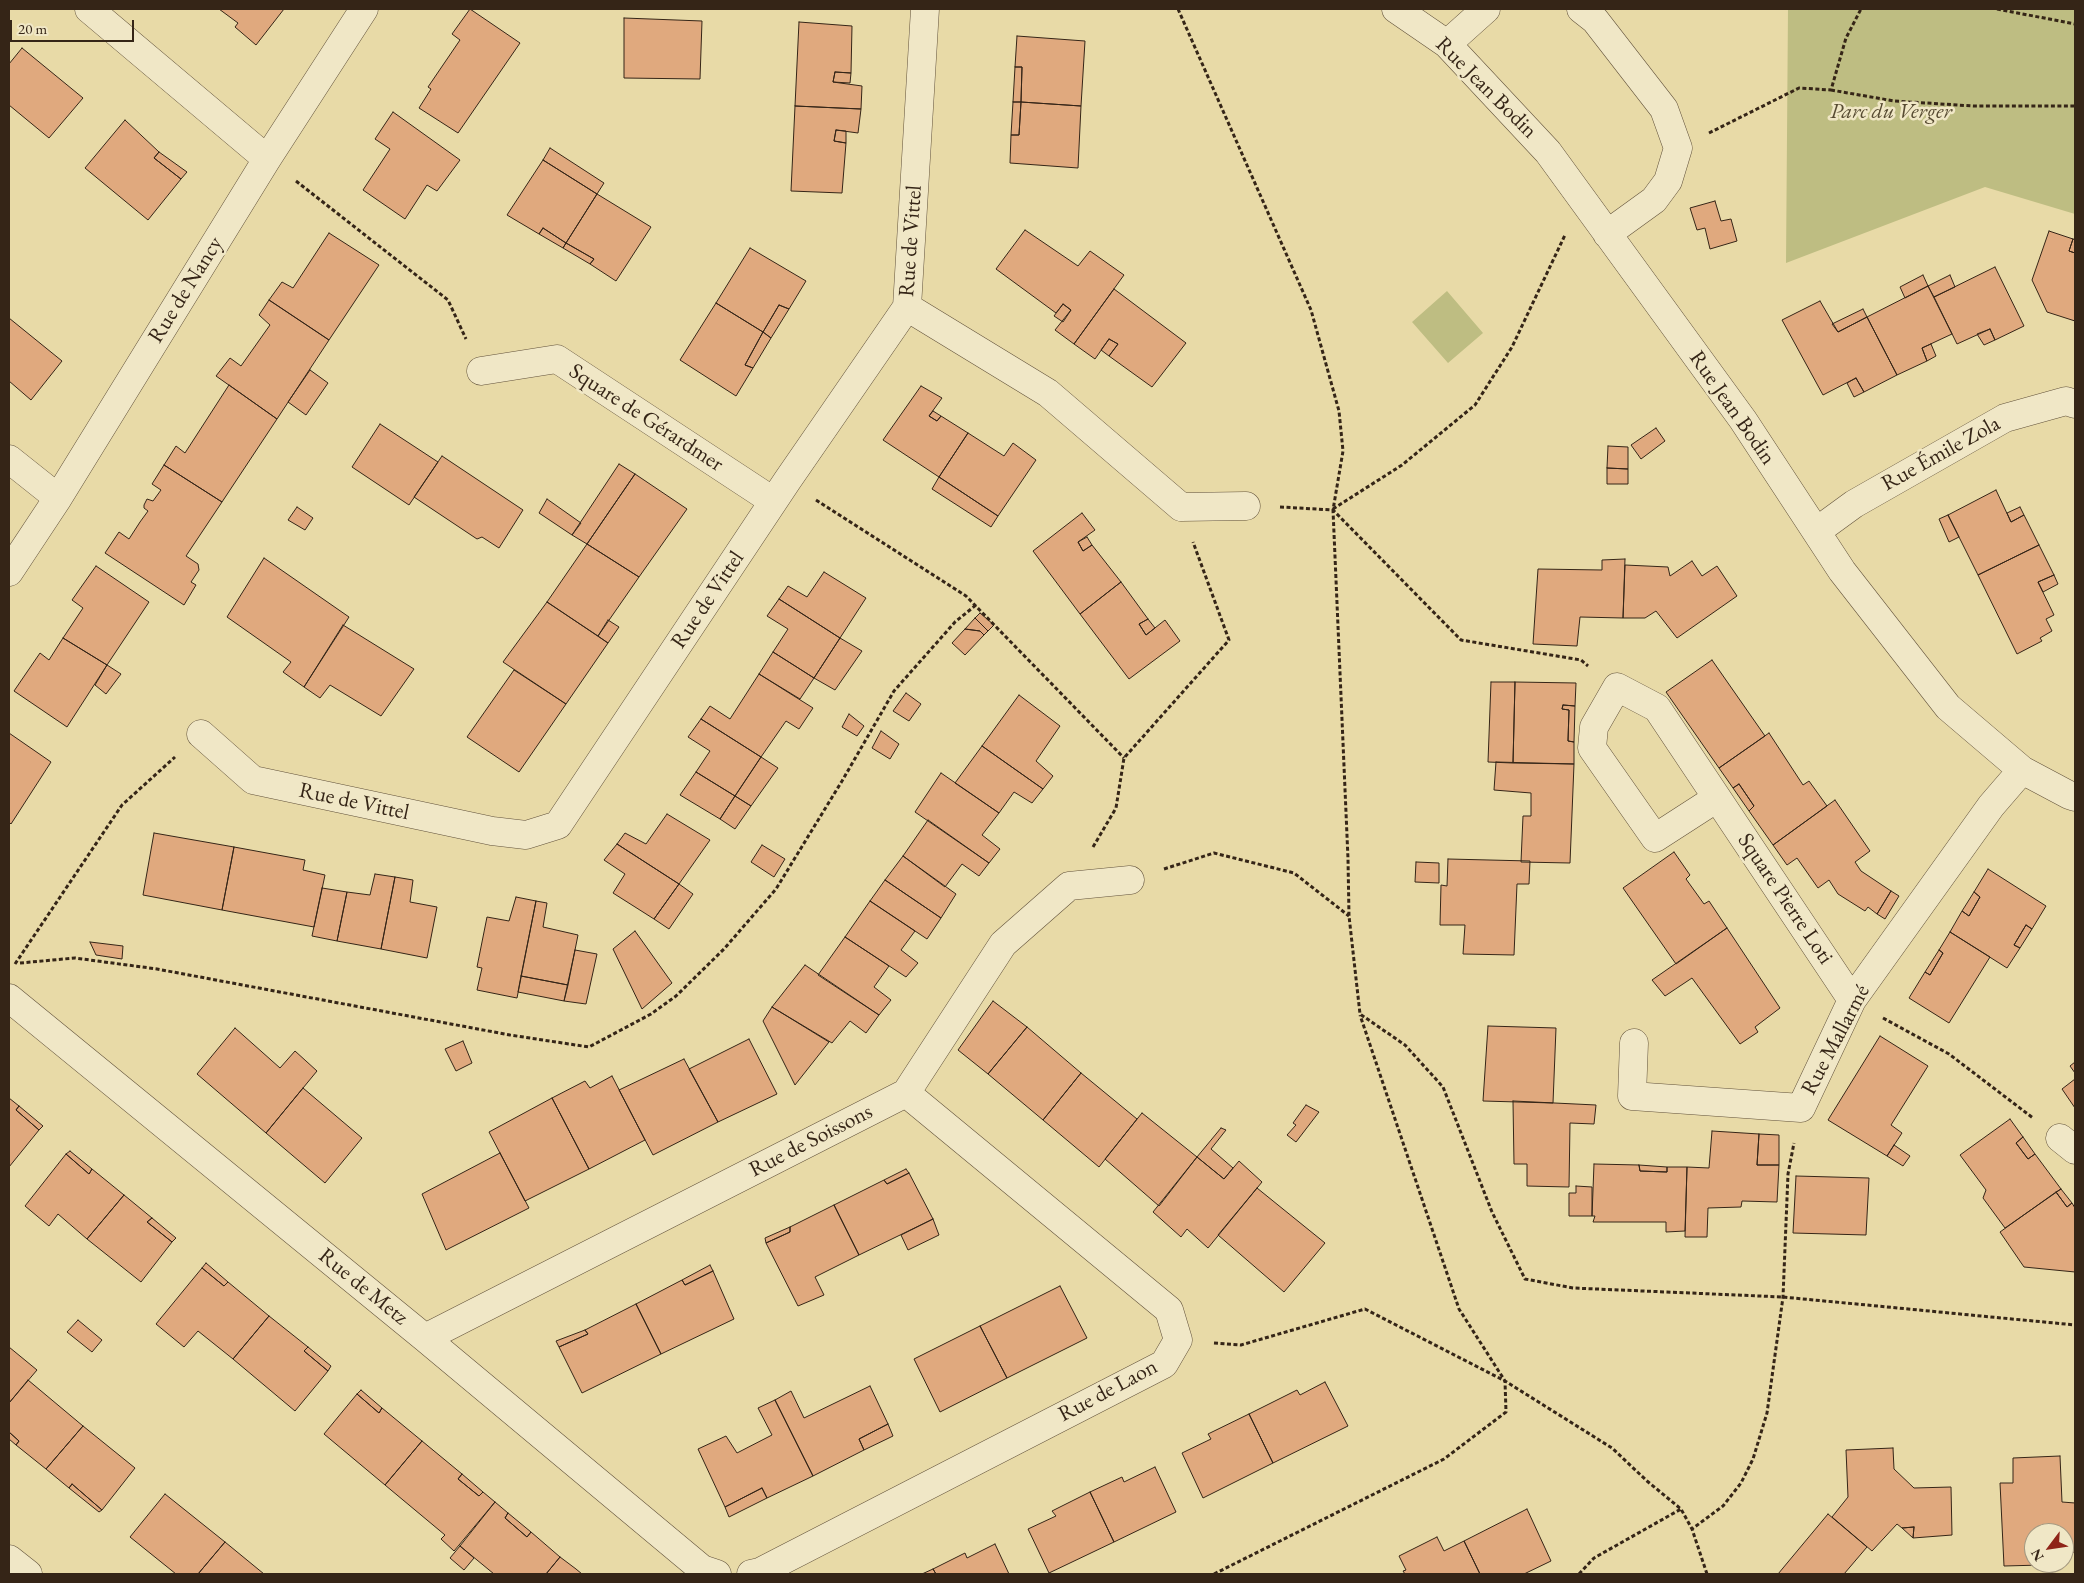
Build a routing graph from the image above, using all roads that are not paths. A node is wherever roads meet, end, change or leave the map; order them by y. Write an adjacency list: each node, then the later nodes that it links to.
1 (89, 9): 8 (street)
2 (364, 9): 8 (street, Rue de Nancy)
3 (925, 9): 10 (street, Rue de Vittel)
4 (1396, 9): 7 (street, Rue Jean Bodin)
5 (1486, 9): 7 (street)
6 (1581, 9): 9 (street)
7 (1447, 44): 9 (street, Rue Jean Bodin)
8 (267, 159): 15 (street, Rue de Nancy)
9 (1607, 234): 17 (street, Rue Jean Bodin)
10 (907, 307): 14 (street, Rue de Vittel); 16 (street)
11 (481, 371): 14 (street, Square de Gérardmer)
12 (2075, 404): 17 (street, Rue Émile Zola)
13 (9, 459): 15 (street)
14 (780, 491): 19 (street, Rue de Vittel)
15 (58, 498): 18 (street, Rue de Nancy)
16 (1246, 506)
17 (1817, 530): 20 (street, Rue Jean Bodin)
18 (9, 572)
19 (201, 734)
20 (2022, 770): 21 (street, Rue Jean Bodin); 25 (street, Rue Mallarmé)
21 (2075, 796)
22 (1718, 798): 22 (street, Square Pierre Loti); 25 (street, Square Pierre Loti)
23 (1130, 880): 27 (street, Rue de Soissons)
24 (9, 998): 28 (street, Rue de Metz)
25 (1852, 1000): 26 (street, Rue Mallarmé)
26 (1634, 1043)
27 (906, 1092): 28 (street, Rue de Soissons); 32 (street, Rue de Laon)
28 (425, 1338): 31 (street, Rue de Metz)
29 (9, 1558): 30 (street)
30 (28, 1574)
31 (717, 1574)
32 (751, 1574)

